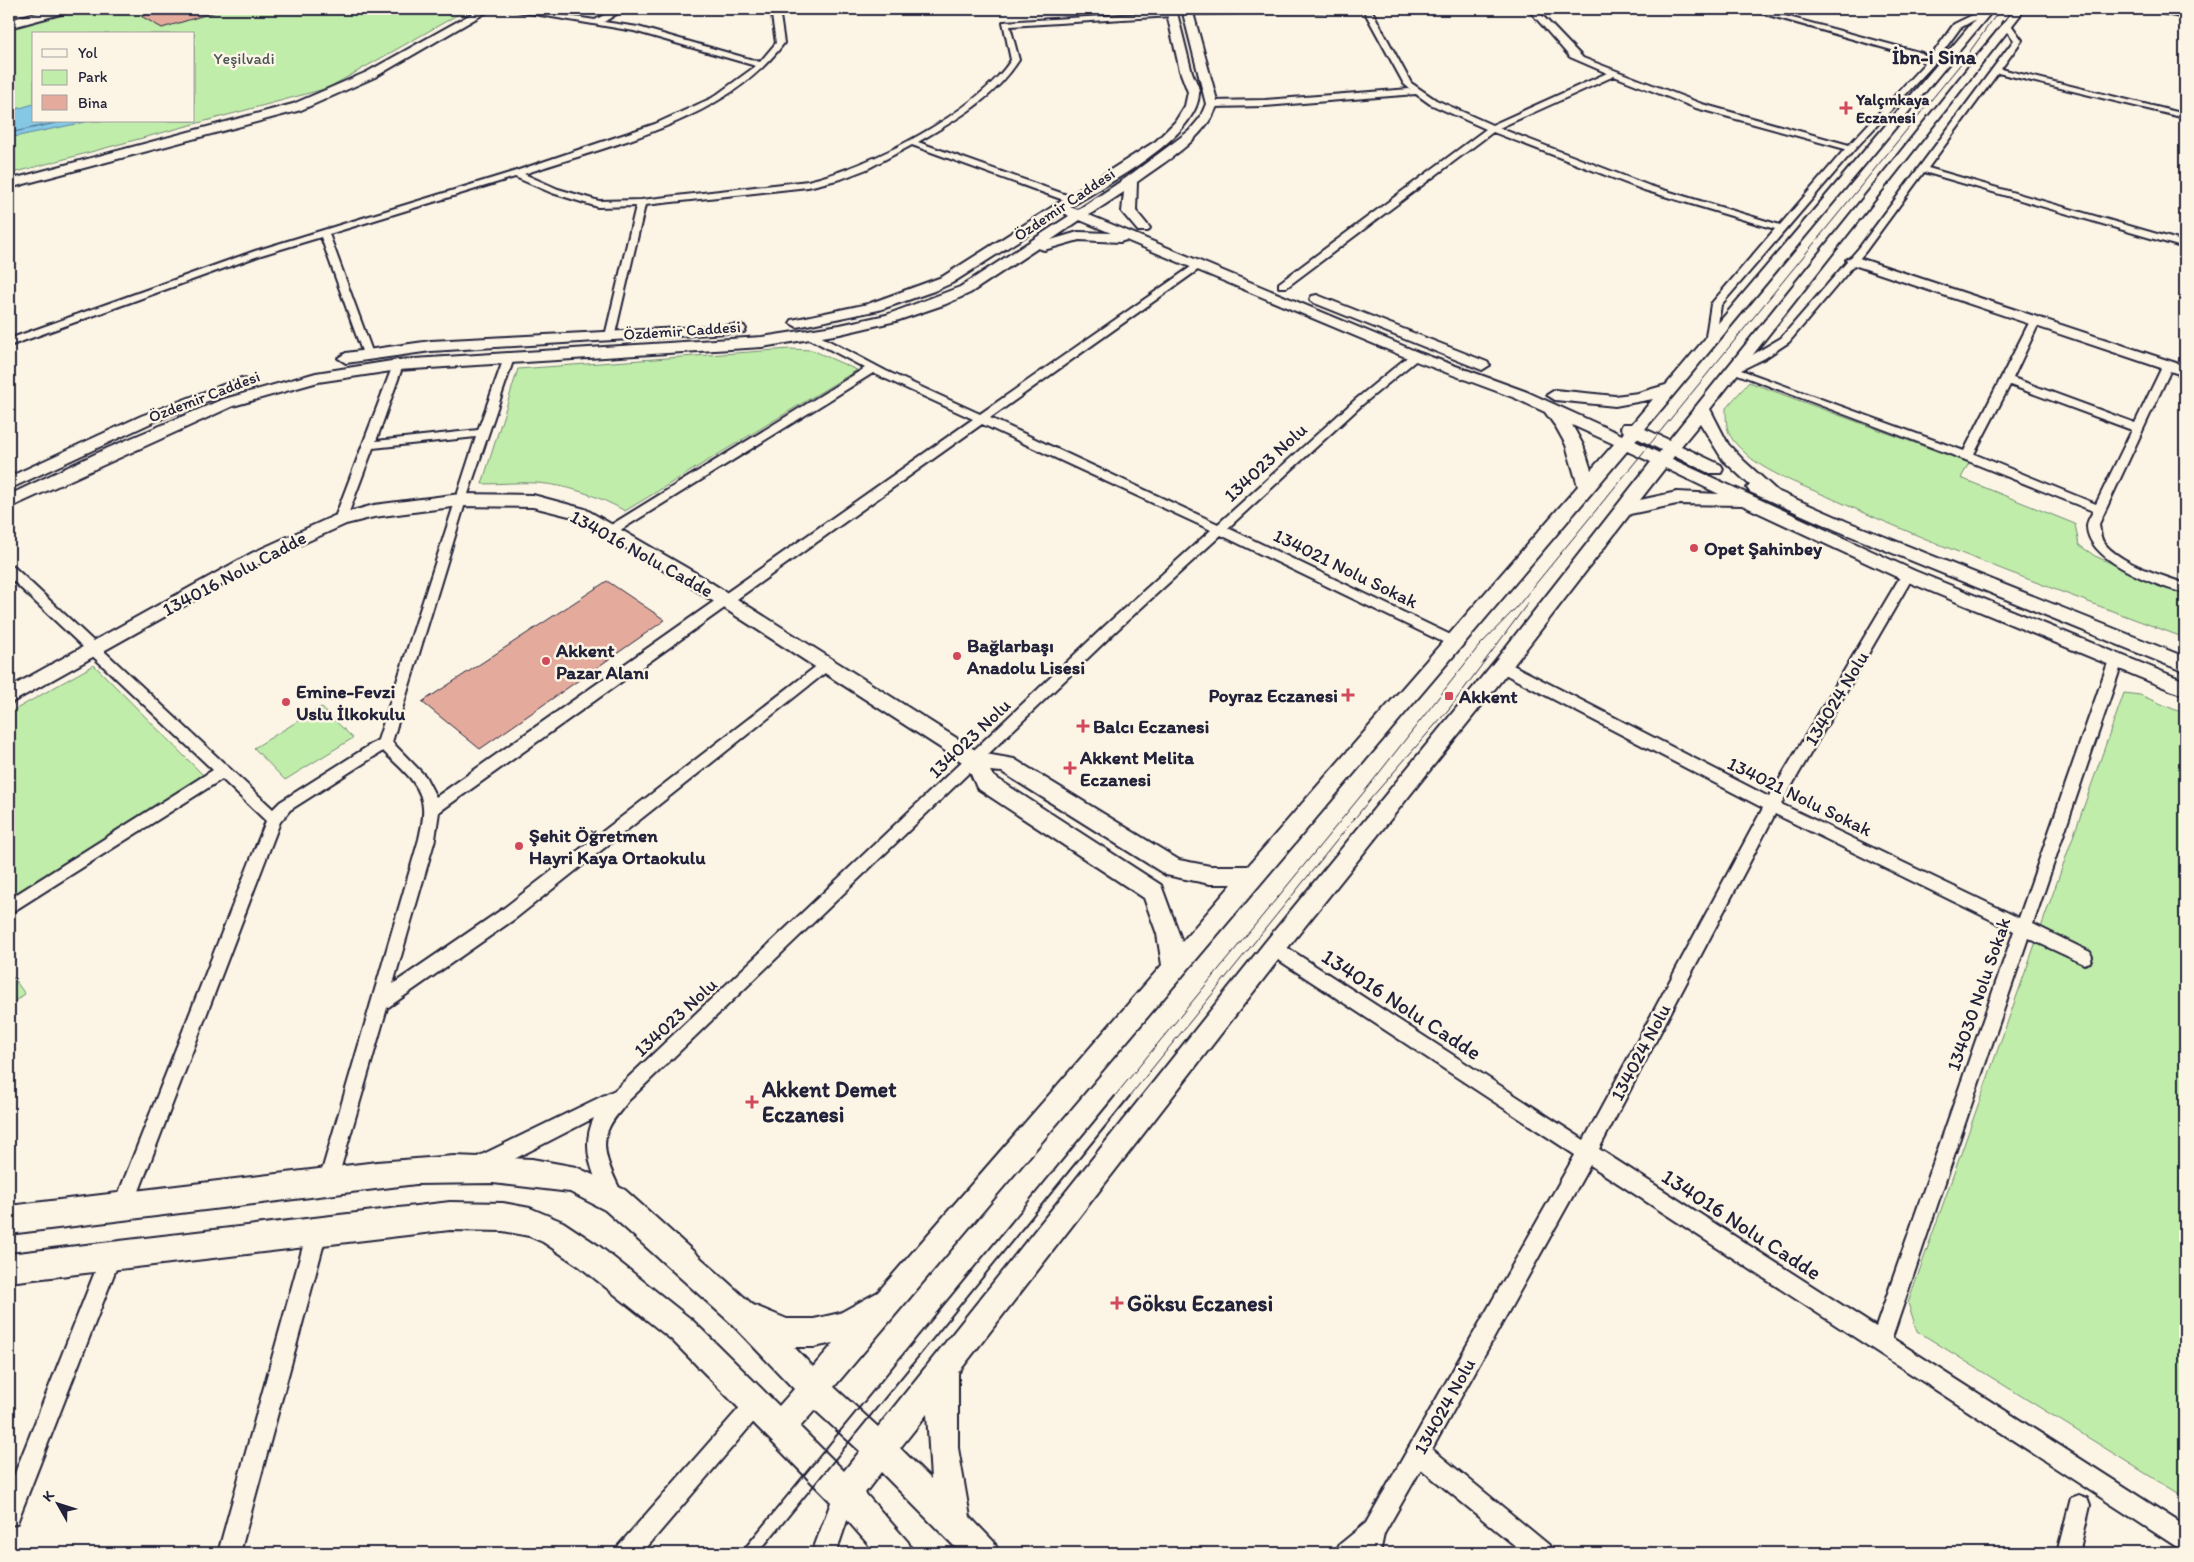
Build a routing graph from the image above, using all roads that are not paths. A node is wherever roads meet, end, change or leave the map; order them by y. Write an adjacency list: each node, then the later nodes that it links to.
1 (41, 9): 18 (main road)
2 (64, 9): 20 (main road)
3 (488, 9): 38 (main road)
4 (509, 9): 19 (street)
5 (620, 9): 19 (street)
6 (775, 9): 26 (street)
7 (1334, 9): 16 (street)
8 (1366, 9): 29 (street)
9 (1532, 9): 28 (street)
10 (1751, 9): 24 (street)
11 (1771, 9): 24 (street)
12 (1989, 9): 22 (street); 55 (main road)
13 (2020, 9): 21 (main road)
14 (2155, 9): 17 (main road)
15 (1172, 11): 33 (street); 40 (main road, Özdemir Caddesi)
16 (1187, 11): 30 (main road)
17 (2185, 15)
18 (9, 18)
19 (596, 23): 26 (street)
20 (9, 24)
21 (2006, 24): 27 (street); 64 (main road)
22 (1943, 46): 23 (street); 25 (street)
23 (1929, 48)
24 (1919, 55): 25 (street)
25 (1930, 63): 34 (street)
26 (762, 65): 36 (street)
27 (1996, 70): 31 (street); 35 (street)
28 (1614, 73): 32 (street); 34 (street)
29 (1418, 91): 30 (street); 32 (street)
30 (1212, 104): 37 (main road, Özdemir Caddesi)
31 (2185, 116)
32 (1493, 128): 42 (street); 50 (street)
33 (911, 142): 39 (street); 40 (street)
34 (1851, 148): 42 (street)
35 (1922, 169): 45 (street); 47 (street)
36 (516, 174): 39 (street); 43 (street)
37 (1131, 181): 41 (main road, Özdemir Caddesi); 44 (main road)
38 (9, 184)
39 (641, 203): 52 (street)
40 (1066, 204): 41 (main road); 52 (main road, Özdemir Caddesi)
41 (1085, 211): 44 (main road); 46 (main road, Özdemir Caddesi)
42 (1781, 228): 55 (street)
43 (324, 233): 54 (street); 56 (street)
44 (1140, 234): 46 (main road); 49 (main road); 50 (main road)
45 (2185, 245)
46 (1023, 253): 53 (main road, Özdemir Caddesi)
47 (1857, 255): 48 (main road); 64 (street)
48 (1879, 262): 51 (main road); 58 (main road)
49 (1198, 265): 57 (main road); 71 (street)
50 (1283, 285): 69 (main road)
51 (2035, 321): 62 (main road); 67 (street)
52 (610, 336): 56 (main road, Özdemir Caddesi)
53 (812, 336): 59 (main road, Özdemir Caddesi); 63 (street, 134021 Nolu Sokak)
54 (9, 343)
55 (1710, 343): 68 (main road)
56 (368, 354): 60 (main road, Özdemir Caddesi)
57 (1415, 356): 69 (main road); 87 (street, 134023 Nolu)
58 (2185, 356)
59 (509, 358): 61 (main road, Özdemir Caddesi); 73 (street)
60 (328, 360)
61 (398, 365): 75 (street); 83 (main road, Özdemir Caddesi)
62 (2168, 365): 65 (main road); 72 (street)
63 (872, 368): 71 (street, 134021 Nolu Sokak); 88 (street)
64 (1732, 370): 70 (main road); 77 (street)
65 (2185, 370)
66 (255, 378): 78 (main road, Özdemir Caddesi)
67 (2008, 380): 72 (street); 77 (street)
68 (1671, 388): 69 (main road); 74 (main road)
69 (1552, 401): 74 (main road); 79 (main road)
70 (1702, 409): 76 (main road); 80 (main road)
71 (979, 419): 87 (street, 134021 Nolu Sokak); 92 (street)
72 (2138, 428): 85 (street)
73 (483, 433): 75 (street); 81 (street)
74 (1630, 436): 76 (main road); 79 (main road)
75 (367, 445): 86 (street)
76 (1667, 454): 80 (main road); 82 (main road); 84 (main road)
77 (1967, 456): 85 (street)
78 (9, 484)
79 (1587, 487): 93 (main road)
80 (1774, 497): 97 (main road)
81 (460, 500): 86 (main road, 134016 Nolu Cadde); 88 (main road, 134016 Nolu Cadde); 101 (street)
82 (1747, 500): 84 (main road); 90 (main road)
83 (9, 502)
84 (1624, 509): 98 (main road)
85 (2098, 509): 91 (street)
86 (340, 520): 94 (main road, 134016 Nolu Cadde)
87 (1221, 530): 93 (street, 134021 Nolu Sokak); 102 (street, 134023 Nolu)
88 (610, 532): 92 (main road, 134016 Nolu Cadde)
89 (9, 570): 94 (street)
90 (1908, 575): 95 (main road); 104 (street, 134024 Nolu)
91 (2185, 589)
92 (724, 599): 96 (main road, 134016 Nolu Cadde); 105 (street)
93 (1454, 642): 107 (main road)
94 (94, 648): 100 (main road, 134016 Nolu Cadde); 103 (street)
95 (2116, 660): 99 (main road); 109 (street, 134030 Nolu Sokak)
96 (828, 665): 102 (main road, 134016 Nolu Cadde); 113 (street)
97 (2185, 665)
98 (1502, 666): 104 (street, 134021 Nolu Sokak); 110 (main road)
99 (2185, 689)
100 (9, 697)
101 (384, 743): 105 (street); 106 (street)
102 (975, 760): 107 (main road); 112 (main road); 114 (street, 134023 Nolu)
103 (222, 772): 106 (street); 108 (street)
104 (1772, 806): 109 (street, 134021 Nolu Sokak); 115 (street, 134024 Nolu)
105 (431, 810): 113 (street)
106 (274, 819): 119 (street)
107 (1254, 876): 112 (main road)
108 (9, 907)
109 (2024, 927): 111 (street, 134021 Nolu Sokak); 126 (street, 134030 Nolu Sokak)
110 (1274, 948): 115 (street, 134016 Nolu Cadde); 127 (main road)
111 (2084, 957)
112 (1174, 969): 124 (main road)
113 (379, 1004): 117 (street)
114 (622, 1095): 116 (street); 118 (street)
115 (1587, 1153): 126 (street, 134016 Nolu Cadde); 132 (street, 134024 Nolu)
116 (472, 1170): 117 (main road); 118 (main road)
117 (328, 1181): 119 (main road)
118 (614, 1200): 125 (main road)
119 (124, 1205): 120 (main road)
120 (9, 1220)
121 (317, 1232): 122 (main road); 129 (main road); 139 (street)
122 (111, 1256): 123 (main road); 135 (street)
123 (9, 1268)
124 (895, 1296): 125 (main road); 128 (main road)
125 (742, 1314): 128 (main road)
126 (1881, 1341): 138 (street, 134016 Nolu Cadde)
127 (944, 1368): 131 (main road); 136 (main road)
128 (814, 1388): 130 (main road); 131 (main road)
129 (756, 1404): 130 (main road); 140 (street)
130 (780, 1428): 133 (main road)
131 (880, 1449): 133 (main road); 136 (main road)
132 (1418, 1452): 137 (street, 134024 Nolu); 146 (street)
133 (844, 1494): 141 (street); 142 (main road)
134 (2079, 1506): 147 (street)
135 (9, 1515)
136 (956, 1528): 143 (main road)
137 (1374, 1531): 144 (street, 134024 Nolu); 145 (street, 134024 Nolu)
138 (2185, 1539)
139 (229, 1553)
140 (627, 1553)
141 (823, 1553)
142 (897, 1553)
143 (982, 1553)
144 (1348, 1553)
145 (1369, 1553)
146 (1541, 1553)
147 (2068, 1553)

